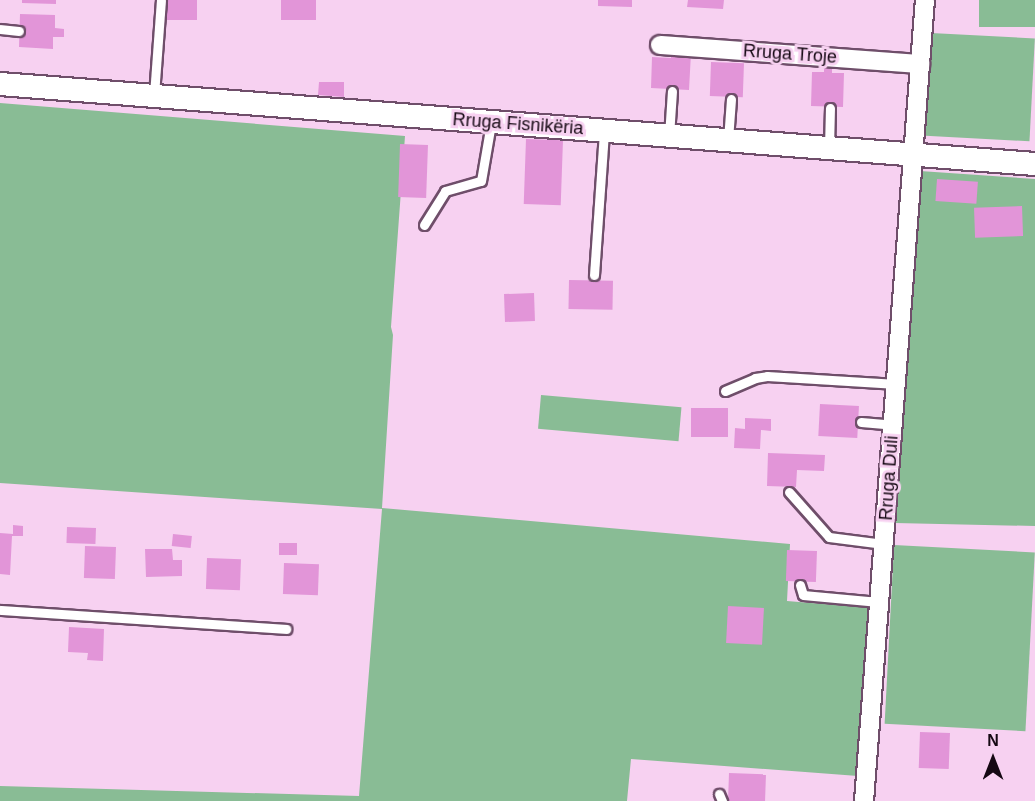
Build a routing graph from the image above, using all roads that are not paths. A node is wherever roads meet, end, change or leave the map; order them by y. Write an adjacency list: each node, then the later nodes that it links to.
1 (160, 0): 9 (lane)
2 (925, 0): 6 (street)
3 (0, 29): 4 (lane)
4 (19, 30)
5 (660, 45): 6 (street, Rruga Troje)
6 (921, 64): 17 (street)
7 (0, 84): 9 (street, Rruga Fisnikëria)
8 (672, 91): 14 (lane)
9 (153, 96): 12 (street, Rruga Fisnikëria)
10 (731, 99): 15 (lane)
11 (830, 108): 16 (lane)
12 (491, 122): 13 (street, Rruga Fisnikëria); 19 (lane)
13 (604, 131): 14 (street, Rruga Fisnikëria); 20 (lane)
14 (669, 136): 15 (street, Rruga Fisnikëria)
15 (728, 140): 16 (street, Rruga Fisnikëria)
16 (829, 148): 17 (street, Rruga Fisnikëria)
17 (915, 155): 18 (street, Rruga Fisnikëria); 21 (street, Rruga Duli)
18 (1035, 164)
19 (424, 225)
20 (594, 275)
21 (897, 384): 22 (lane); 24 (street, Rruga Duli)
22 (725, 391)
23 (861, 422): 24 (lane)
24 (893, 425): 26 (street, Rruga Duli)
25 (789, 492): 26 (lane)
26 (884, 544): 28 (street, Rruga Duli)
27 (800, 585): 28 (lane)
28 (879, 602): 31 (street, Rruga Duli)
29 (0, 610): 30 (lane)
30 (286, 629)
31 (864, 801)

